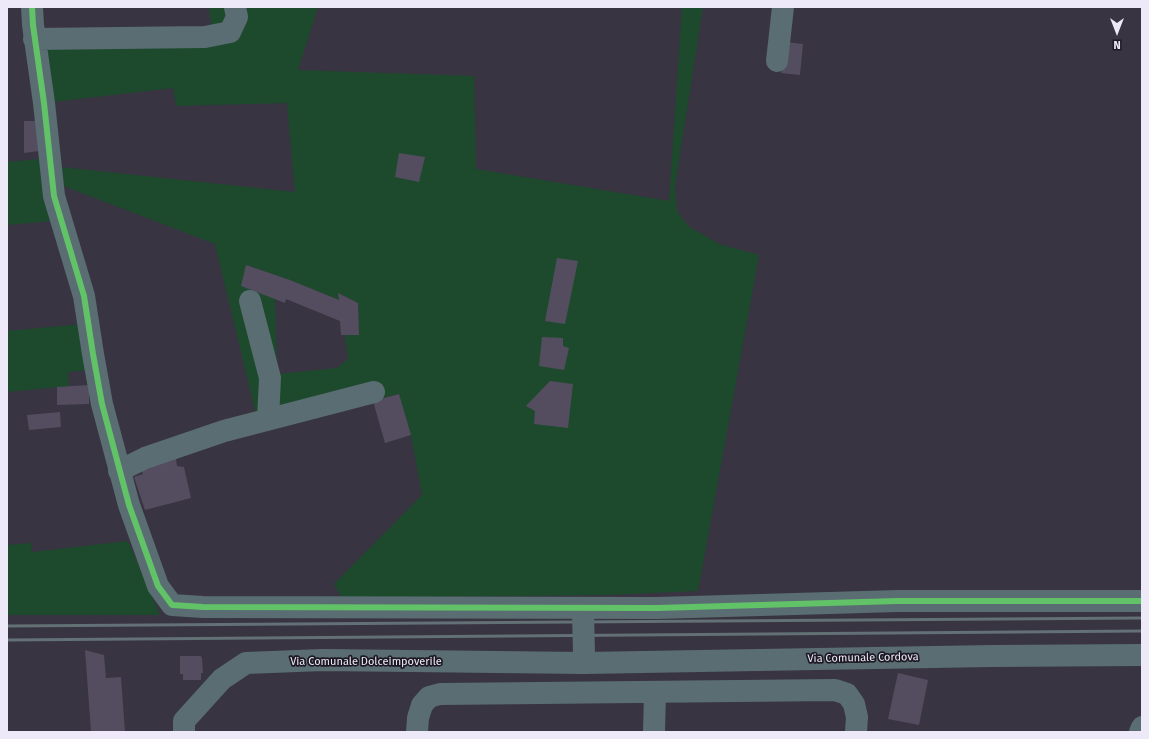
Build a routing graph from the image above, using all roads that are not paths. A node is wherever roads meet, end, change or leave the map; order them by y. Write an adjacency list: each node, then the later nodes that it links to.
1 (32, 7): 4 (street)
2 (236, 7): 4 (street)
3 (783, 7): 5 (street)
4 (34, 39): 9 (street)
5 (777, 61)
6 (250, 301): 8 (street)
7 (374, 392): 8 (street)
8 (268, 419): 9 (street)
9 (119, 471): 11 (street)
10 (1142, 601): 11 (street)
11 (583, 611): 13 (street, bridge)
12 (1142, 655): 13 (street, Via Comunale Cordova)
13 (584, 658): 16 (street, Via Comunale Dolceimpoverile)
14 (655, 692): 17 (street); 18 (street); 19 (street)
15 (1142, 727): 20 (street)
16 (184, 732)
17 (417, 732)
18 (654, 732)
19 (856, 732)
20 (1140, 732)

